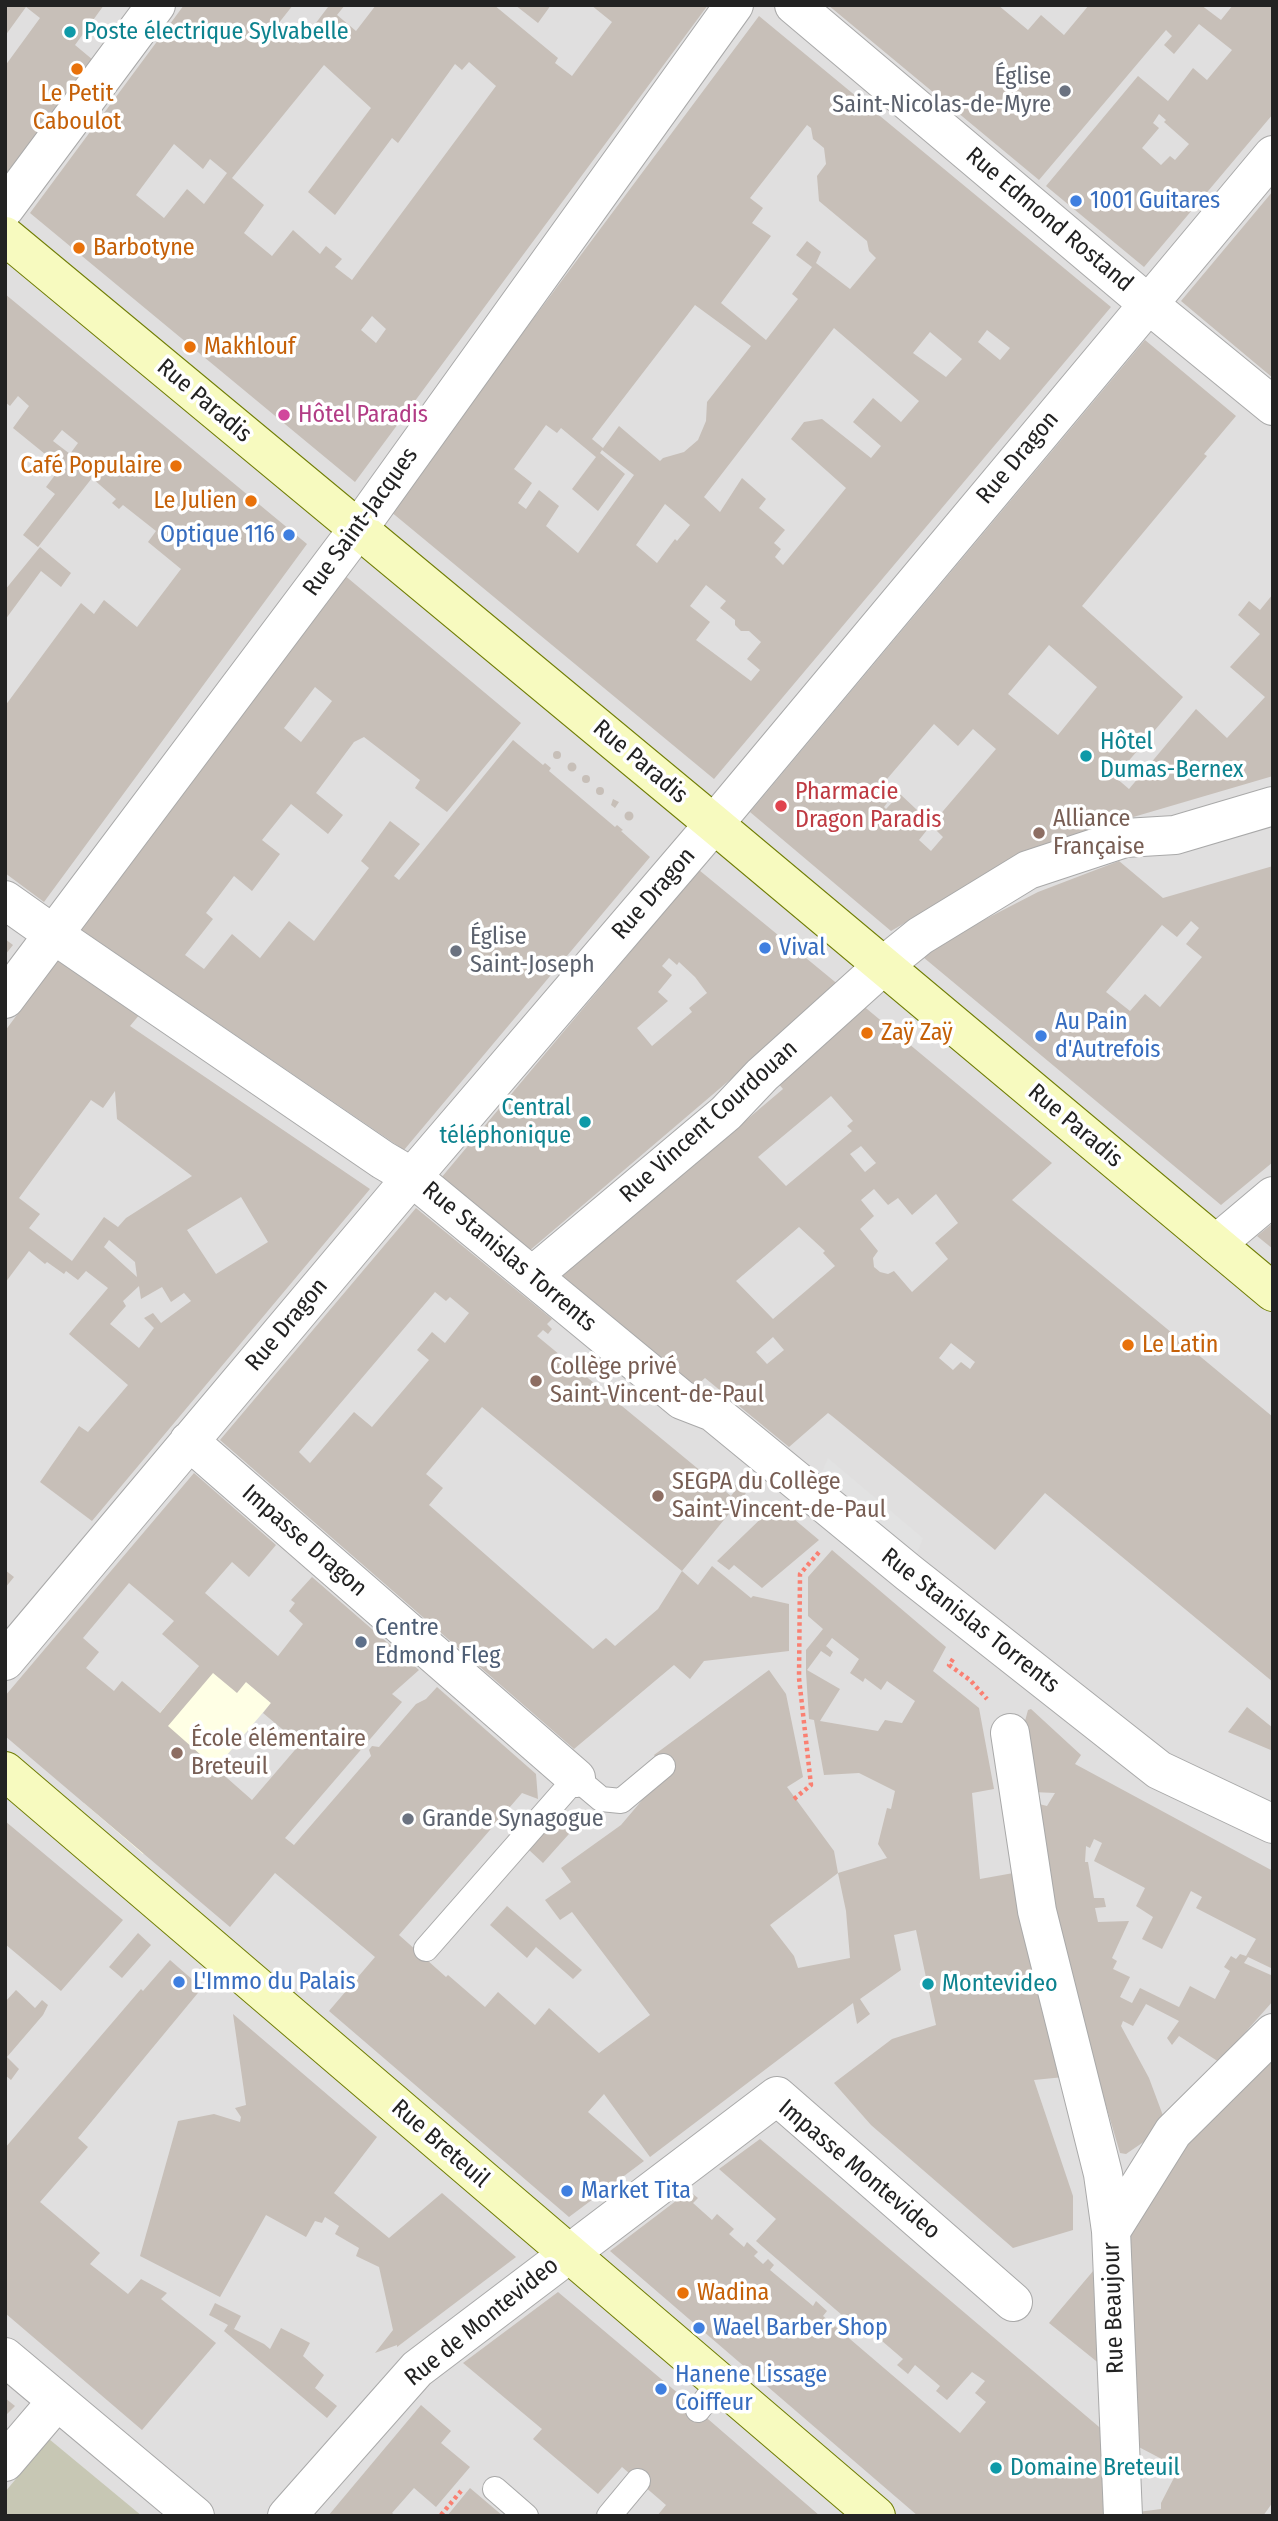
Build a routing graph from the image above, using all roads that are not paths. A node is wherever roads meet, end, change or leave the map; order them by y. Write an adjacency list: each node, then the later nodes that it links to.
1 (156, 5): 5 (street)
2 (734, 5): 9 (street, Rue Saint-Jacques)
3 (794, 5): 7 (street, Rue Edmond Rostand)
4 (1273, 155): 7 (street, Rue Dragon)
5 (5, 208)
6 (5, 236): 9 (main road, Rue Paradis)
7 (1147, 303): 8 (street, Rue Edmond Rostand); 11 (street, Rue Dragon)
8 (1273, 405)
9 (358, 529): 11 (main road, Rue Paradis); 13 (street, Rue Saint-Jacques)
10 (1273, 806): 14 (street, Rue Vincent Courdouan)
11 (714, 824): 14 (main road, Rue Paradis); 16 (street, Rue Dragon)
12 (5, 900): 13 (street, Rue Stanislas Torrents)
13 (53, 934): 15 (street, Rue Saint-Jacques); 16 (street, Rue Stanislas Torrents)
14 (883, 966): 18 (main road, Rue Paradis); 19 (street, Rue Vincent Courdouan)
15 (5, 999)
16 (412, 1177): 19 (street, Rue Stanislas Torrents); 21 (street, Rue Dragon)
17 (1273, 1196): 18 (street)
18 (1216, 1244): 20 (main road, Rue Paradis)
19 (532, 1276): 27 (street, Rue Stanislas Torrents)
20 (1273, 1292)
21 (189, 1441): 22 (street, Rue Dragon); 26 (street, Impasse Dragon)
22 (5, 1661)
23 (1001, 1719): 30 (street)
24 (663, 1766): 26 (lane)
25 (5, 1771): 31 (main road, Rue Breteuil)
26 (576, 1778): 28 (lane)
27 (1273, 1824)
28 (426, 1949)
29 (1273, 2033): 30 (street, Rue Beaujour)
30 (1111, 2231): 43 (street, Rue Beaujour)
31 (566, 2253): 32 (street, Impasse Montevideo); 39 (street, Rue de Montevideo); 42 (main road, Rue Breteuil)
32 (1013, 2302)
33 (5, 2357): 34 (street)
34 (57, 2400): 35 (street); 38 (street)
35 (5, 2462)
36 (638, 2481): 41 (lane)
37 (495, 2489): 40 (lane)
38 (195, 2516)
39 (287, 2516)
40 (526, 2516)
41 (609, 2516)
42 (876, 2516)
43 (1123, 2516)

